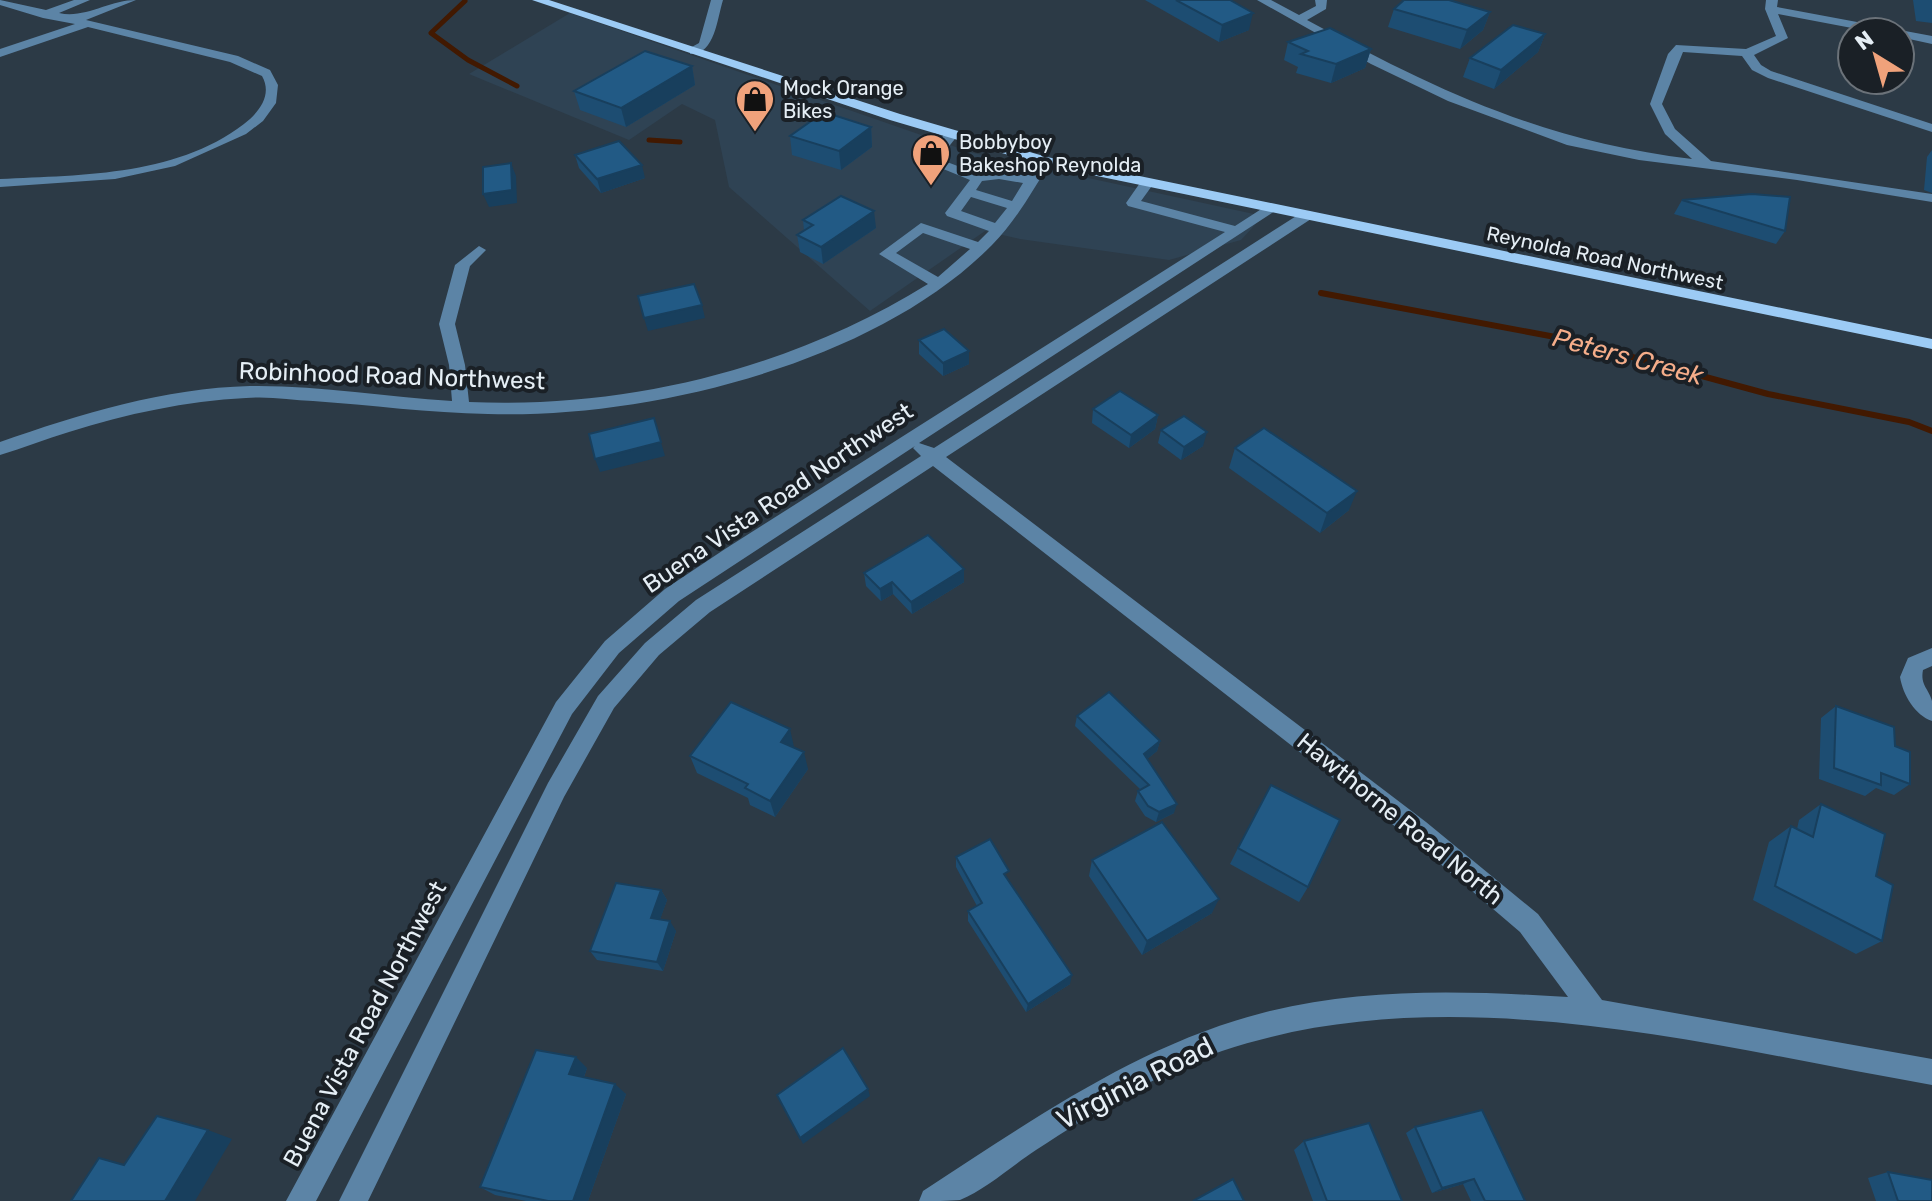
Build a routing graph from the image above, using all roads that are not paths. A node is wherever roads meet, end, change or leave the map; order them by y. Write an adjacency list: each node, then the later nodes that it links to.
1 (84, 0): 10 (street)
2 (130, 0): 14 (street)
3 (538, 0): 16 (main road, Reynolda Road Northwest)
4 (717, 0): 16 (street)
5 (1263, 0): 12 (street)
6 (1321, 0): 12 (street)
7 (0, 2): 9 (street)
8 (1771, 5): 13 (street); 18 (street)
9 (27, 10): 10 (street); 11 (street)
10 (43, 15): 14 (street)
11 (0, 17)
12 (1299, 20): 22 (street)
13 (1836, 20)
14 (71, 21): 15 (street)
15 (86, 24): 17 (street); 25 (street)
16 (694, 51): 20 (main road, Reynolda Road Northwest)
17 (0, 53)
18 (1747, 53): 19 (street); 22 (street)
19 (1932, 128)
20 (951, 135): 21 (main road, Reynolda Road Northwest); 23 (street)
21 (1044, 161): 24 (street, Robinhood Road Northwest); 26 (main road, Reynolda Road Northwest)
22 (1706, 164): 29 (street)
23 (978, 178): 24 (street); 28 (street)
24 (1032, 180): 30 (street, Robinhood Road Northwest)
25 (0, 183)
26 (1147, 183): 27 (main road, Reynolda Road Northwest); 32 (street)
27 (1188, 191): 31 (main road, Reynolda Road Northwest); 32 (street)
28 (967, 192): 30 (street); 34 (street)
29 (1932, 198)
30 (1015, 206): 34 (street, Robinhood Road Northwest)
31 (1271, 209): 33 (main road, Reynolda Road Northwest); 35 (street, Buena Vista Road Northwest)
32 (1172, 214): 35 (street)
33 (1306, 216): 39 (main road, Reynolda Road Northwest); 43 (street, Buena Vista Road Northwest)
34 (998, 229): 36 (street, Robinhood Road Northwest)
35 (1238, 231): 41 (street, Buena Vista Road Northwest)
36 (981, 248): 38 (street, Robinhood Road Northwest); 38 (street)
37 (479, 250): 40 (street)
38 (938, 283): 40 (street, Robinhood Road Northwest)
39 (1932, 344)
40 (461, 407): 42 (street, Robinhood Road Northwest)
41 (911, 440): 43 (street, Hawthorne Road North); 48 (street, Buena Vista Road Northwest)
42 (0, 449)
43 (931, 456): 46 (street, Hawthorne Road North); 49 (street, Buena Vista Road Northwest)
44 (1932, 657): 45 (street)
45 (1932, 712)
46 (1595, 1012): 47 (street); 50 (street, Virginia Road)
47 (1932, 1072)
48 (300, 1201)
49 (353, 1201)
50 (933, 1201)

